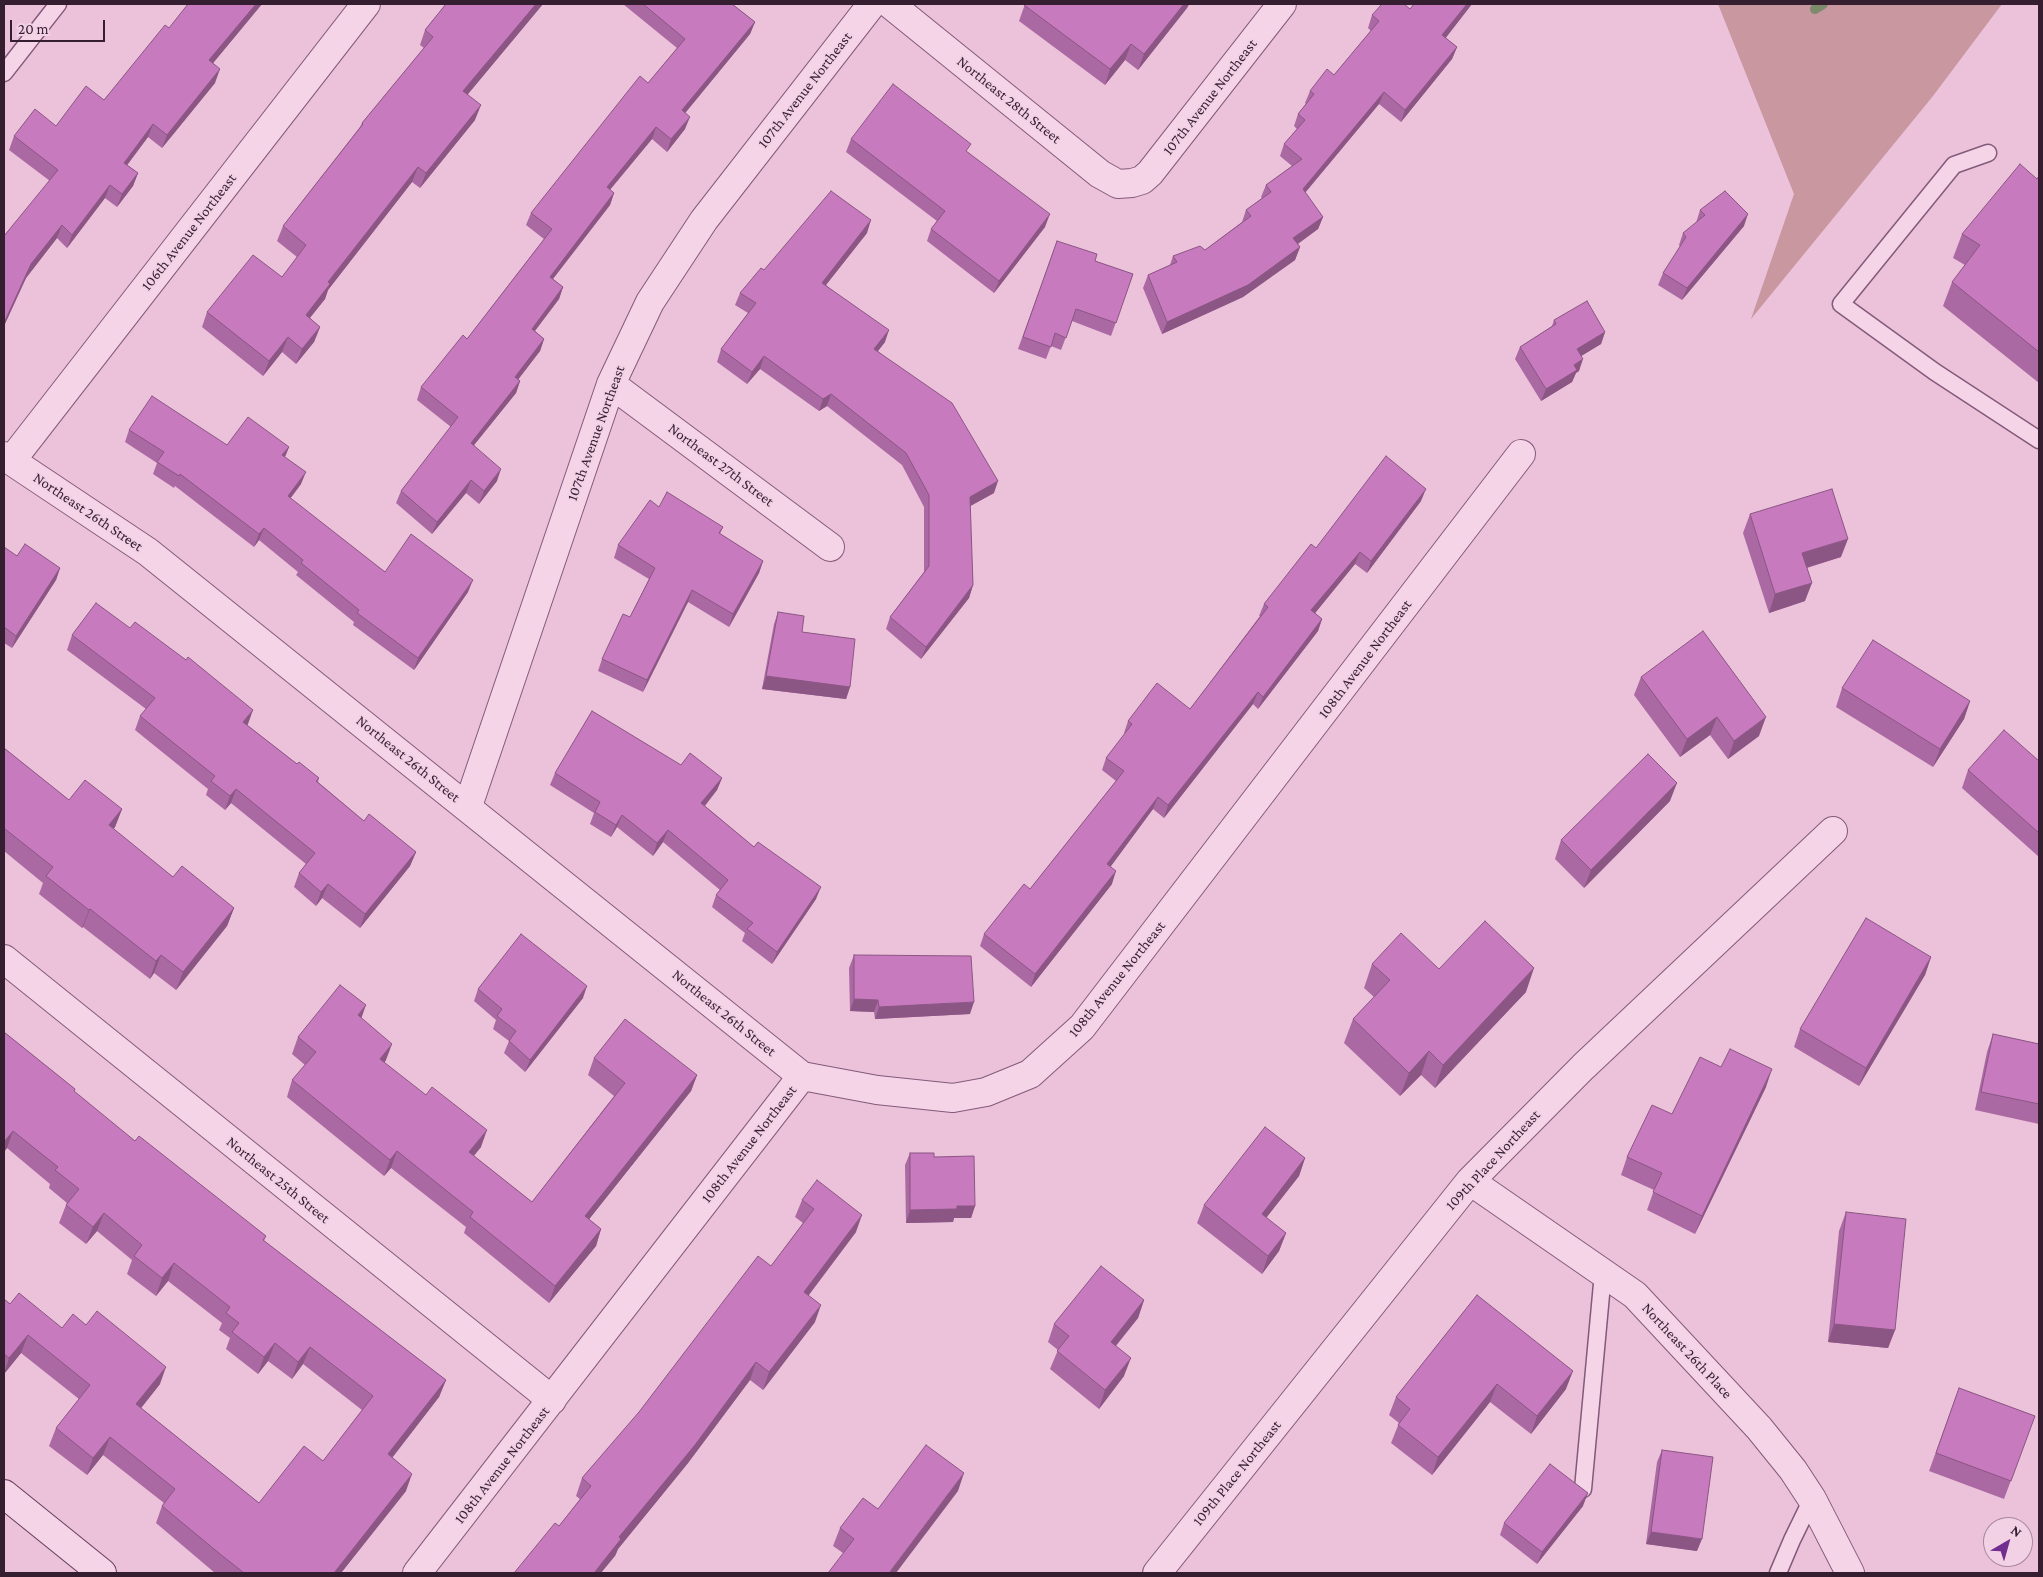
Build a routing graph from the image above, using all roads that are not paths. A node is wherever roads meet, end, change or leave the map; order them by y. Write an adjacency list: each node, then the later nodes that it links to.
1 (58, 4): 6 (lane)
2 (366, 4): 12 (street, 106th Avenue Northeast)
3 (872, 4): 9 (street, 107th Avenue Northeast)
4 (890, 4): 8 (street, Northeast 28th Street)
5 (1282, 4): 8 (street, 107th Avenue Northeast)
6 (4, 73)
7 (1988, 153): 10 (lane)
8 (1132, 183)
9 (611, 384): 13 (street, Northeast 27th Street); 14 (street, 107th Avenue Northeast)
10 (2039, 440)
11 (1521, 454): 17 (street, 108th Avenue Northeast)
12 (8, 458): 14 (street, Northeast 26th Street)
13 (830, 547)
14 (468, 806): 17 (street, Northeast 26th Street)
15 (1833, 832): 18 (street, 109th Place Northeast)
16 (4, 959): 20 (street, Northeast 25th Street)
17 (802, 1076): 20 (street, 108th Avenue Northeast)
18 (1470, 1181): 19 (street, Northeast 26th Place); 26 (street, 109th Place Northeast)
19 (1603, 1273): 21 (lane); 23 (street, Northeast 26th Place)
20 (552, 1400): 25 (street, 108th Avenue Northeast)
21 (1583, 1488)
22 (4, 1494): 24 (street)
23 (1812, 1499): 27 (lane); 28 (street, Northeast 26th Place)
24 (102, 1573)
25 (417, 1573)
26 (1157, 1573)
27 (1778, 1573)
28 (1850, 1573)

